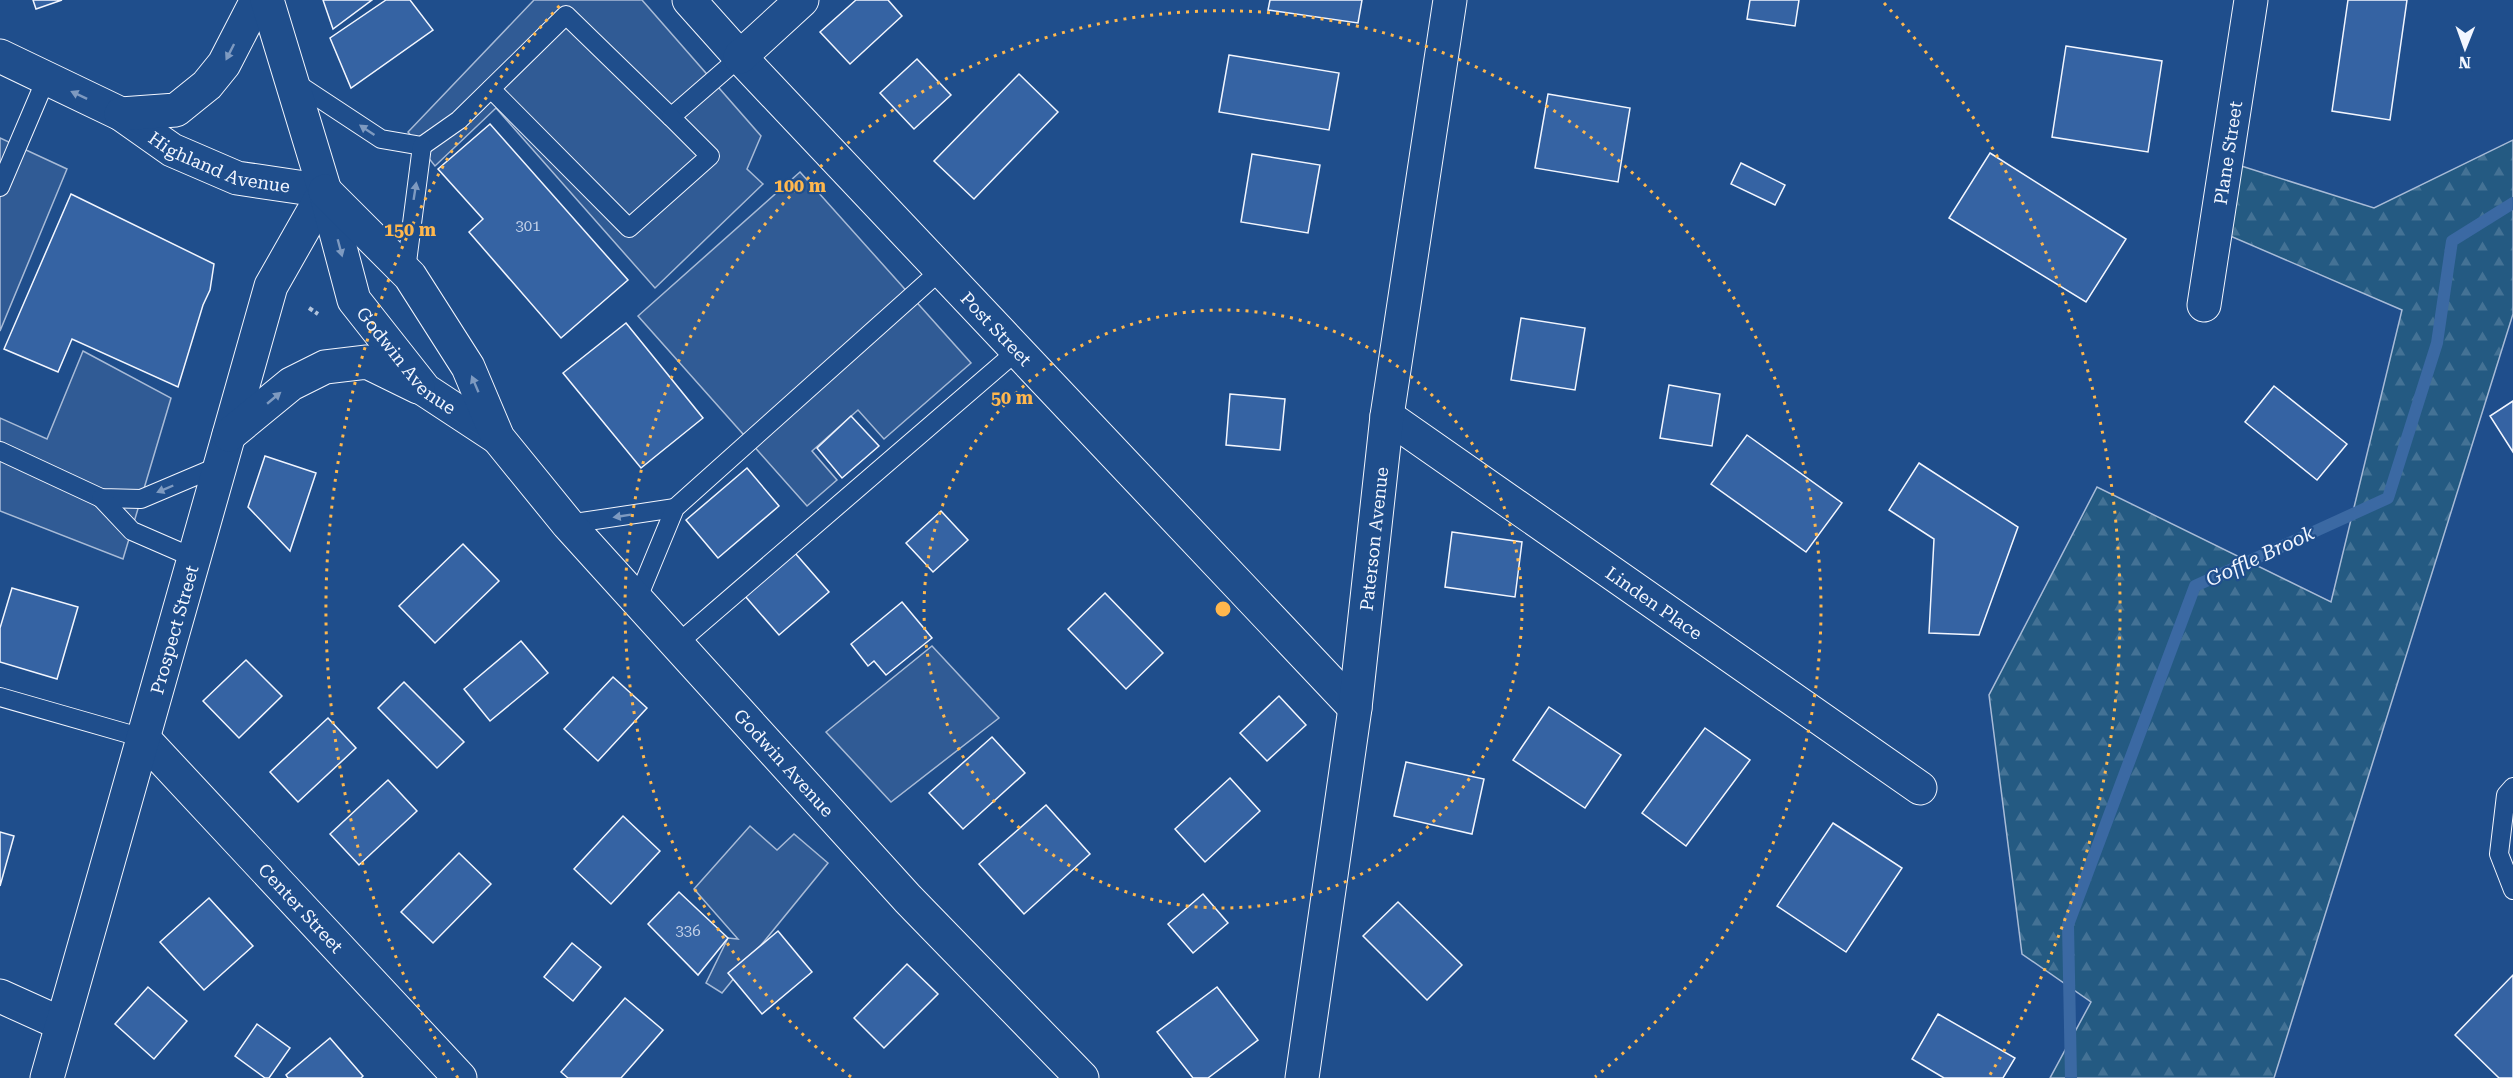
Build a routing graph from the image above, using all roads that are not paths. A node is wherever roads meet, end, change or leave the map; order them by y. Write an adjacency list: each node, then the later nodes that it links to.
1 (257, 0): 12 (street, Highland Avenue, one-way to 12)
2 (267, 0): 10 (street, Godwin Avenue)
3 (689, 0): 8 (street, Post Street)
4 (802, 0): 8 (street)
5 (1450, 0): 22 (street, Paterson Avenue)
6 (2251, 0): 19 (street, Plane Street)
7 (0, 56): 9 (street, Highland Avenue)
8 (740, 57): 13 (lane); 18 (street, Post Street)
9 (46, 79): 12 (street, Highland Avenue, one-way to 9); 15 (lane)
10 (292, 80): 14 (lane, one-way to 10); 16 (street, Godwin Avenue)
11 (491, 89): 13 (lane); 13 (lane); 14 (lane)
12 (121, 114): 16 (street, Highland Avenue)
13 (671, 117)
14 (422, 146): 17 (lane, one-way to 14)
15 (0, 188)
16 (325, 191): 17 (street, Godwin Avenue); 21 (street, Godwin Avenue, one-way to 21); 23 (street, Prospect Street)
17 (406, 270): 24 (street, Godwin Avenue, one-way to 17)
18 (941, 270): 20 (street, Post Street); 28 (lane)
19 (2204, 305)
20 (1017, 351): 32 (lane); 34 (street, Post Street)
21 (425, 390): 23 (street, one-way to 21); 24 (street, Godwin Avenue)
22 (1387, 416): 34 (street, Paterson Avenue); 37 (street, Linden Place)
23 (229, 435): 26 (street, Prospect Street)
24 (498, 438): 29 (street, Godwin Avenue)
25 (0, 451): 27 (lane)
26 (219, 466): 27 (lane, one-way to 27); 30 (street, Prospect Street)
27 (101, 498): 30 (lane)
28 (675, 508): 29 (lane, one-way to 29); 31 (lane)
29 (568, 524): 31 (street, Godwin Avenue)
30 (194, 558): 35 (street, Prospect Street)
31 (637, 600): 32 (street, Godwin Avenue)
32 (677, 644): 43 (street, Godwin Avenue)
33 (0, 697): 35 (lane)
34 (1355, 708): 44 (street, Paterson Avenue)
35 (143, 738): 40 (street, Prospect Street); 42 (street, Center Street)
36 (2513, 787): 38 (lane)
37 (1920, 788)
38 (2513, 890)
39 (0, 996): 40 (street)
40 (62, 1024): 41 (street, Prospect Street)
41 (47, 1078)
42 (460, 1078)
43 (1082, 1078)
44 (1302, 1078)

